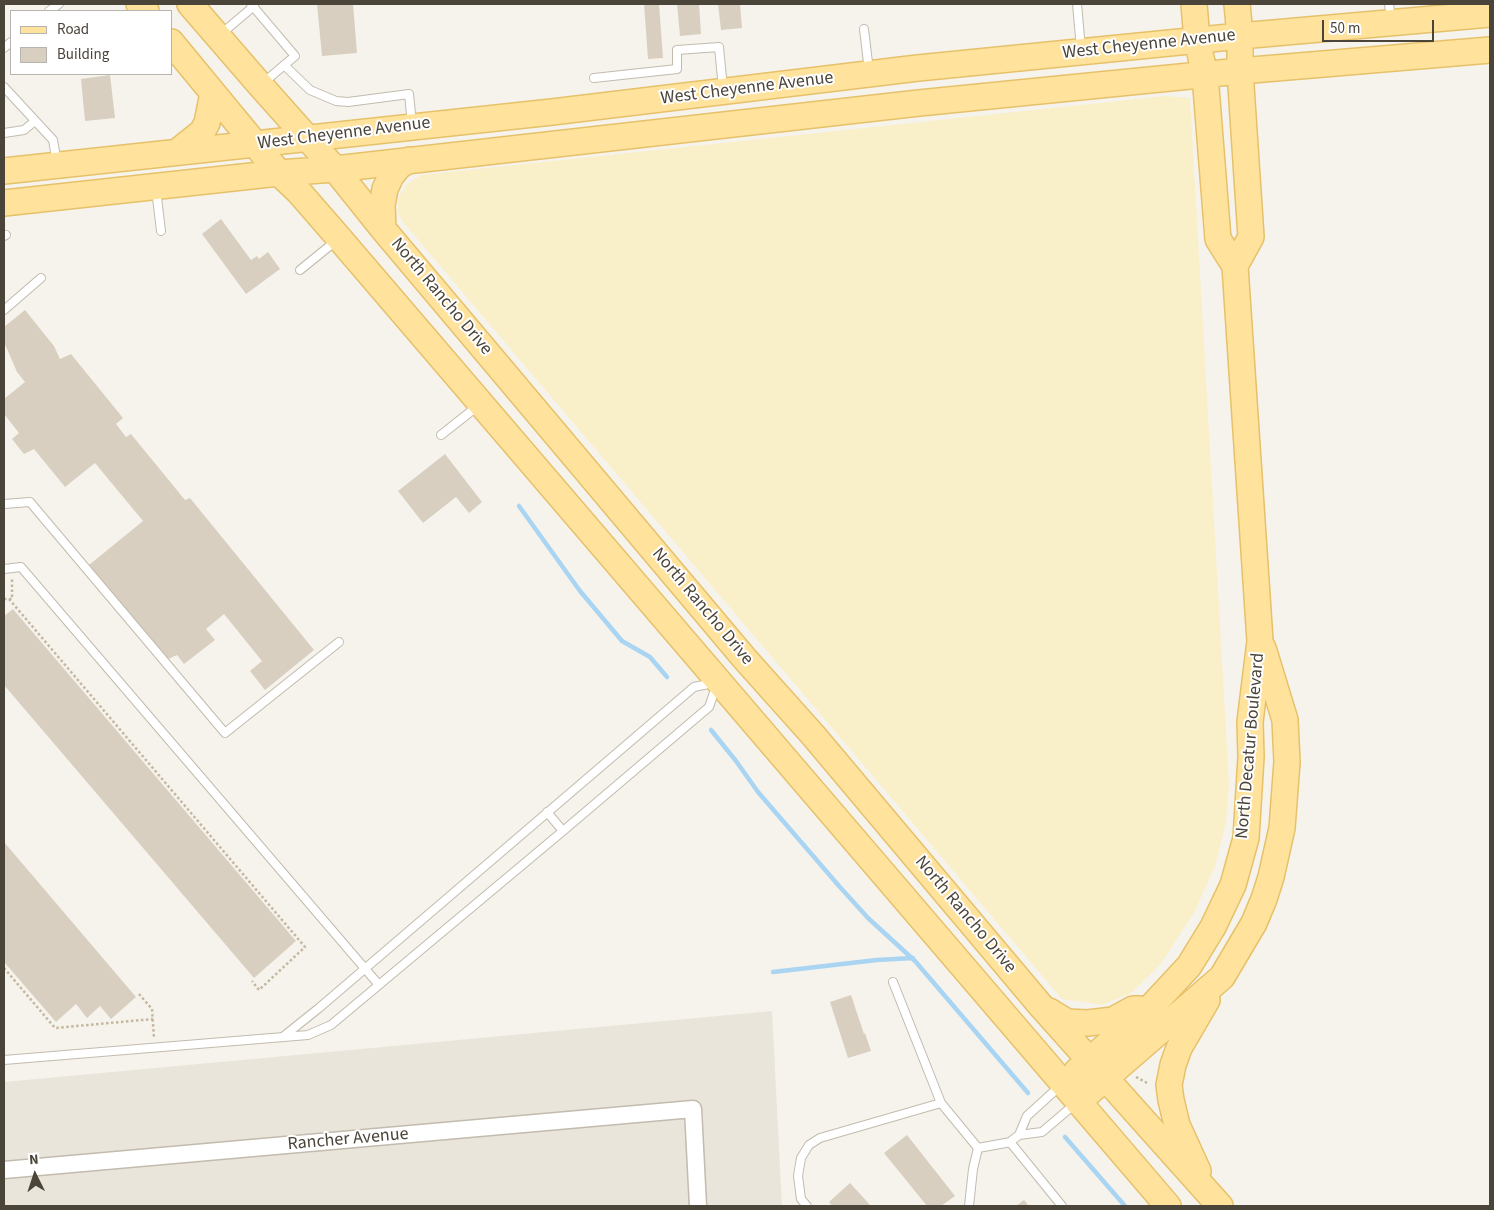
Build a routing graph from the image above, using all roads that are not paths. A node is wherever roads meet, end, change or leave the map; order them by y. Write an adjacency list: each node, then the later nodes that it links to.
1 (190, 4): 10 (main road, North Rancho Drive)
2 (1077, 4): 14 (lane)
3 (1194, 4): 11 (main road, North Decatur Boulevard)
4 (1237, 4): 9 (main road)
5 (252, 5): 10 (lane); 15 (lane)
6 (1390, 13): 7 (main road, West Cheyenne Avenue); 9 (main road, West Cheyenne Avenue)
7 (1490, 14)
8 (864, 28): 17 (lane)
9 (1240, 36): 11 (main road, West Cheyenne Avenue); 16 (main road)
10 (218, 37): 20 (main road, North Rancho Drive)
11 (1197, 40): 14 (main road, West Cheyenne Avenue); 18 (main road, North Decatur Boulevard)
12 (172, 43): 23 (main road, North Rancho Drive)
13 (1490, 50): 16 (main road, West Cheyenne Avenue)
14 (1082, 52): 17 (main road, West Cheyenne Avenue)
15 (284, 65): 20 (lane); 25 (lane)
16 (1240, 71): 18 (main road, West Cheyenne Avenue); 40 (main road)
17 (870, 74): 22 (main road, West Cheyenne Avenue)
18 (1205, 75): 30 (main road, West Cheyenne Avenue); 40 (main road, North Decatur Boulevard)
19 (594, 78): 22 (lane)
20 (260, 86): 27 (main road, North Rancho Drive)
21 (4, 87): 24 (lane)
22 (723, 91): 25 (main road, West Cheyenne Avenue)
23 (213, 93): 28 (main road, North Rancho Drive); 29 (main road)
24 (35, 121): 26 (lane); 31 (lane)
25 (412, 126): 27 (main road, West Cheyenne Avenue)
26 (4, 133)
27 (307, 138): 28 (main road, West Cheyenne Avenue); 32 (main road, North Rancho Drive)
28 (255, 145): 29 (main road, West Cheyenne Avenue); 34 (main road, North Rancho Drive)
29 (177, 152): 31 (main road, West Cheyenne Avenue)
30 (409, 160): 32 (main road, West Cheyenne Avenue); 37 (main road)
31 (57, 165): 33 (main road, West Cheyenne Avenue)
32 (335, 169): 34 (main road, West Cheyenne Avenue); 37 (main road, North Rancho Drive)
33 (4, 171)
34 (279, 173): 35 (main road, West Cheyenne Avenue); 39 (main road, North Rancho Drive)
35 (156, 187): 36 (main road, West Cheyenne Avenue); 38 (lane)
36 (4, 203)
37 (383, 229): 50 (main road, North Rancho Drive)
38 (161, 232)
39 (339, 238): 41 (lane); 44 (main road, North Rancho Drive)
40 (1235, 266): 48 (main road, North Decatur Boulevard)
41 (300, 270)
42 (41, 278): 43 (lane)
43 (4, 310)
44 (480, 404): 45 (lane); 51 (main road, North Rancho Drive)
45 (441, 435)
46 (4, 504): 49 (lane)
47 (4, 569): 54 (lane)
48 (1260, 641): 55 (main road, North Decatur Boulevard); 59 (main road, North Decatur Boulevard)
49 (339, 642)
50 (745, 658): 51 (main road); 58 (main road, North Rancho Drive)
51 (718, 682): 52 (lane); 53 (lane); 63 (main road, North Rancho Drive)
52 (547, 812): 53 (lane); 54 (lane)
53 (563, 831): 57 (lane)
54 (366, 969): 57 (lane); 60 (lane)
55 (1222, 977): 62 (main road, North Decatur Boulevard); 74 (main road)
56 (893, 982): 64 (lane)
57 (379, 985): 60 (lane)
58 (1041, 1006): 59 (main road); 62 (main road, North Rancho Drive)
59 (1150, 1008): 62 (main road, North Decatur Boulevard)
60 (284, 1036): 61 (lane)
61 (4, 1060)
62 (1108, 1070): 63 (main road, North Decatur Boulevard); 74 (main road, North Rancho Drive)
63 (1070, 1093): 65 (lane); 65 (lane); 73 (main road, North Rancho Drive)
64 (941, 1103): 67 (lane); 70 (lane)
65 (1019, 1135): 66 (lane)
66 (1010, 1142): 67 (lane); 72 (lane)
67 (978, 1148): 71 (lane)
68 (4, 1170): 69 (street, Rancher Avenue)
69 (698, 1206)
70 (807, 1206)
71 (969, 1206)
72 (1062, 1206)
73 (1168, 1206)
74 (1220, 1206)

